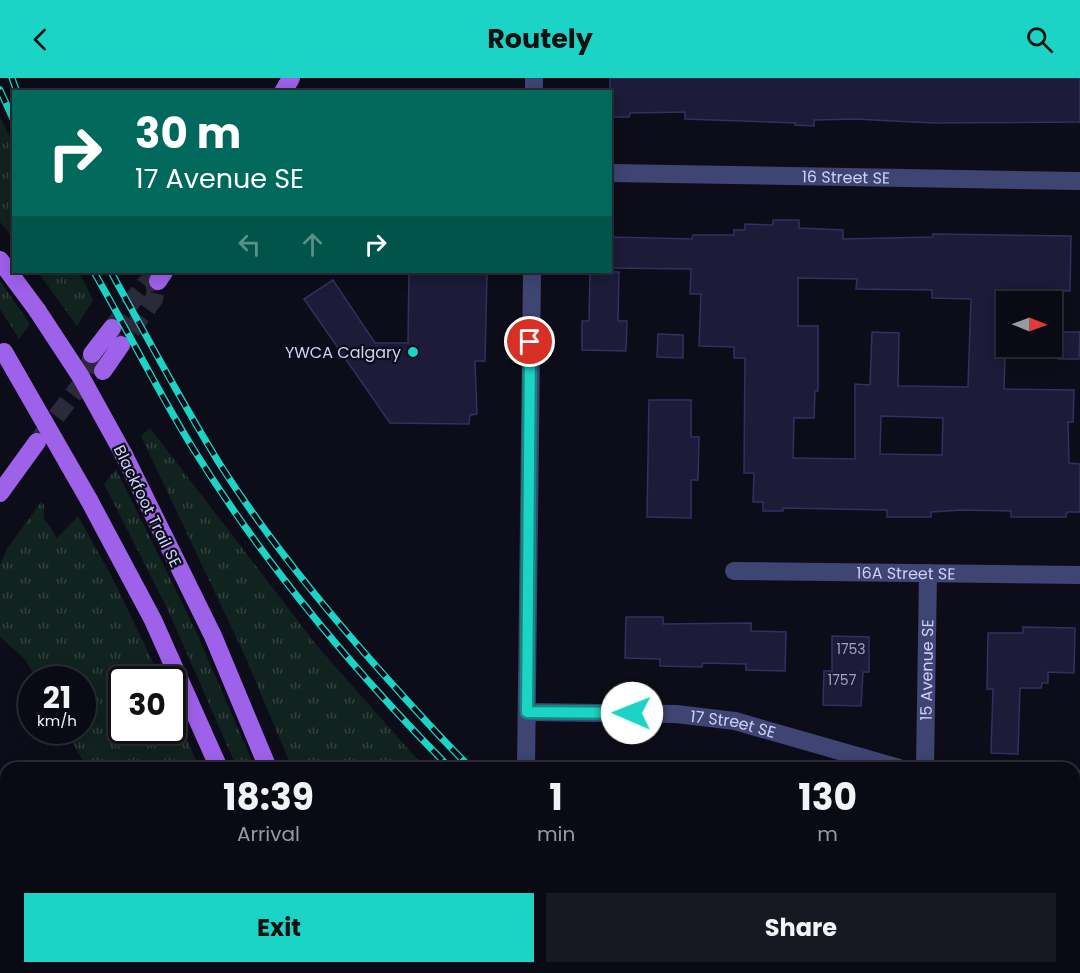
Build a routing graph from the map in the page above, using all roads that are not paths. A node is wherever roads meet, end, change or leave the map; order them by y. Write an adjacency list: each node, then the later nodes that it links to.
1 (612, 173): 2 (street, 16 Street SE)
2 (1080, 181)
3 (0, 260): 17 (main road, Blackfoot Trail SE, bridge)
4 (532, 273): 15 (street)
5 (112, 328): 8 (main road)
6 (122, 345): 9 (main road)
7 (2, 349): 16 (main road, bridge)
8 (92, 354)
9 (103, 371)
10 (37, 442): 11 (main road)
11 (0, 493)
12 (734, 570): 13 (street, 16A Street SE)
13 (928, 573): 14 (street, 16A Street SE); 20 (street, 15 Avenue SE)
14 (1080, 575)
15 (527, 712): 18 (street); 19 (street, 17 Street SE)
16 (216, 762)
17 (266, 762)
18 (526, 762)
19 (878, 762)
20 (925, 762)

